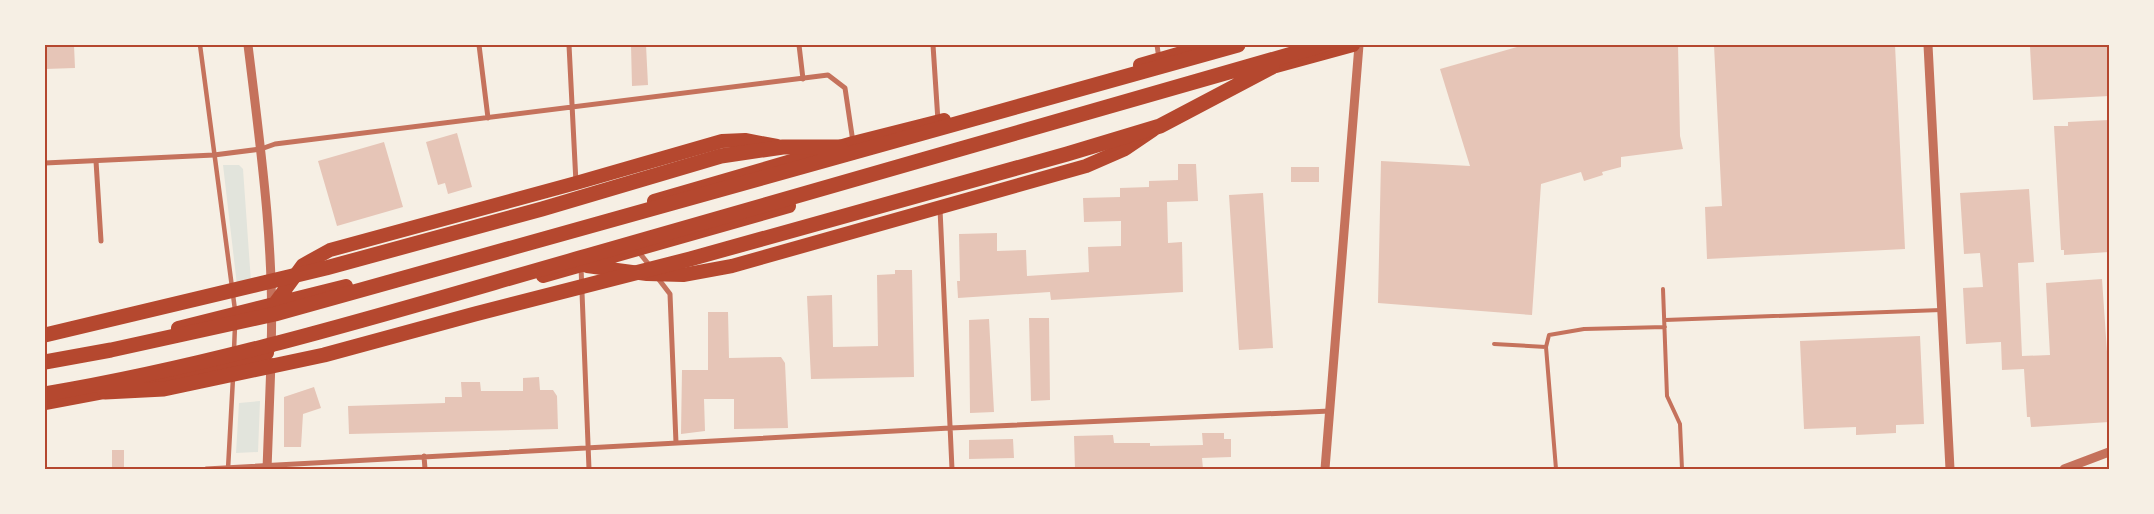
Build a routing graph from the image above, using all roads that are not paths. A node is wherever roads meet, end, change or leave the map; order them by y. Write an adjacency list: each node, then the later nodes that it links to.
1 (200, 45): 24 (street)
2 (248, 45): 23 (street)
3 (479, 45): 18 (street)
4 (569, 45): 17 (street)
5 (799, 45): 16 (street)
6 (933, 45): 19 (street)
7 (1157, 45): 14 (street)
8 (1209, 45): 14 (highway)
9 (1238, 45): 44 (highway)
10 (1323, 45): 46 (highway)
11 (1353, 45): 15 (highway)
12 (1358, 45): 48 (street)
13 (1928, 45): 35 (street)
14 (1159, 59): 19 (highway)
15 (1272, 67): 20 (highway); 30 (highway)
16 (803, 79): 17 (street); 21 (street)
17 (572, 108): 18 (street); 27 (street)
18 (488, 118): 23 (street)
19 (938, 121): 21 (highway)
20 (1160, 126): 28 (highway); 46 (highway)
21 (847, 145): 22 (highway); 34 (highway)
22 (783, 148): 27 (highway); 39 (highway)
23 (261, 149): 24 (street); 34 (street)
24 (214, 156): 25 (street); 36 (street)
25 (96, 161): 26 (street); 29 (street)
26 (45, 163)
27 (576, 183): 34 (highway)
28 (940, 208): 32 (highway); 49 (street)
29 (101, 242)
30 (638, 250): 31 (highway); 32 (street)
31 (581, 266): 32 (highway); 42 (highway); 51 (street)
32 (655, 274): 50 (street)
33 (1664, 290): 37 (lane)
34 (273, 306): 36 (highway); 42 (street)
35 (1941, 310): 37 (lane); 63 (street)
36 (236, 313): 43 (highway); 45 (street)
37 (1665, 320): 38 (lane)
38 (1665, 327): 41 (lane); 62 (lane)
39 (45, 335)
40 (1494, 344): 41 (lane)
41 (1546, 347): 61 (lane)
42 (271, 352): 45 (highway); 54 (street)
43 (45, 355)
44 (45, 362)
45 (233, 362): 47 (highway); 55 (street)
46 (45, 395)
47 (45, 403)
48 (1330, 411): 49 (street); 60 (street)
49 (950, 428): 50 (street); 59 (street)
50 (676, 443): 51 (street)
51 (588, 447): 53 (street); 58 (street)
52 (2109, 452): 64 (street)
53 (424, 456): 54 (street); 57 (street)
54 (267, 467): 55 (street)
55 (228, 468): 56 (street)
56 (206, 469)
57 (425, 469)
58 (589, 469)
59 (952, 469)
60 (1325, 469)
61 (1556, 469)
62 (1682, 469)
63 (1950, 469)
64 (2064, 469)

